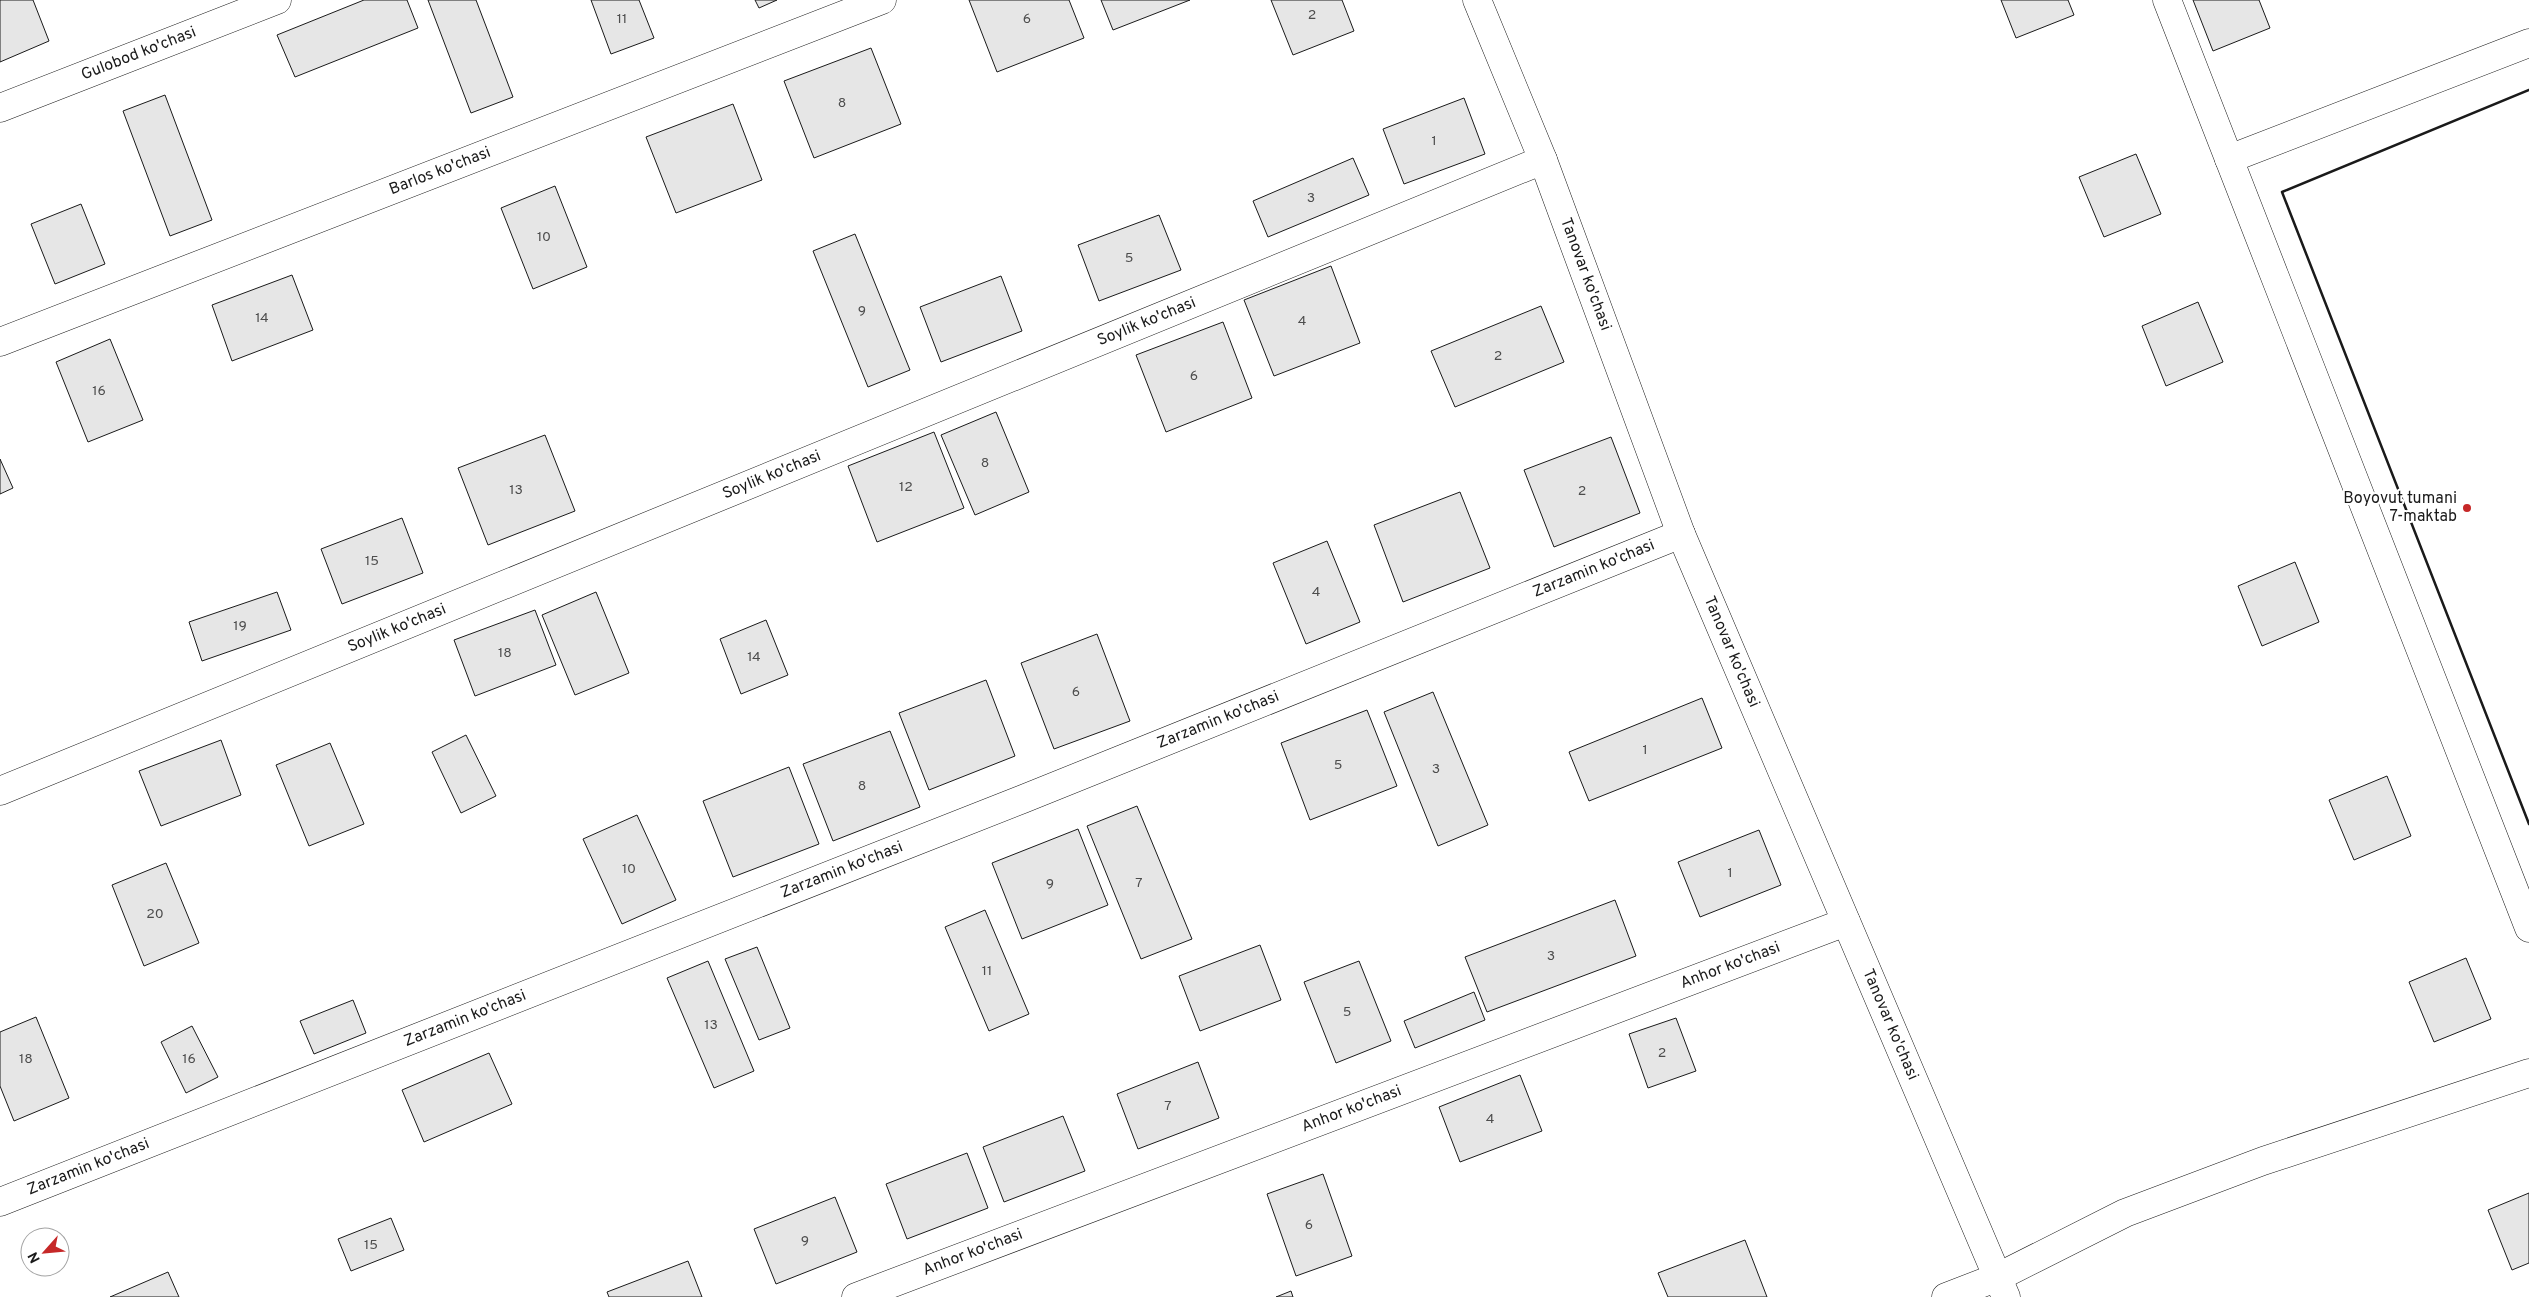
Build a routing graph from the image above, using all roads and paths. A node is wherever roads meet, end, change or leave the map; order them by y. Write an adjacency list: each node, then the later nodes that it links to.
1 (277, 0): 6 (street, Gulobod ko'chasi)
2 (882, 0): 9 (street, Barlos ko'chasi)
3 (1477, 0): 8 (street, Tanovar ko'chasi)
4 (2167, 0): 7 (street)
5 (2529, 43): 7 (street)
6 (0, 108)
7 (2229, 159): 13 (street)
8 (1542, 160): 10 (street, Tanovar ko'chasi); 11 (street, Soylik ko'chasi)
9 (0, 342)
10 (1681, 534): 12 (street, Tanovar ko'chasi); 15 (street, Zarzamin ko'chasi)
11 (0, 791)
12 (1846, 922): 16 (street, Tanovar ko'chasi); 17 (street, Anhor ko'chasi)
13 (2529, 928)
14 (2529, 1073): 16 (street)
15 (0, 1202)
16 (2002, 1287): 18 (street)
17 (856, 1297)
18 (1946, 1297)

